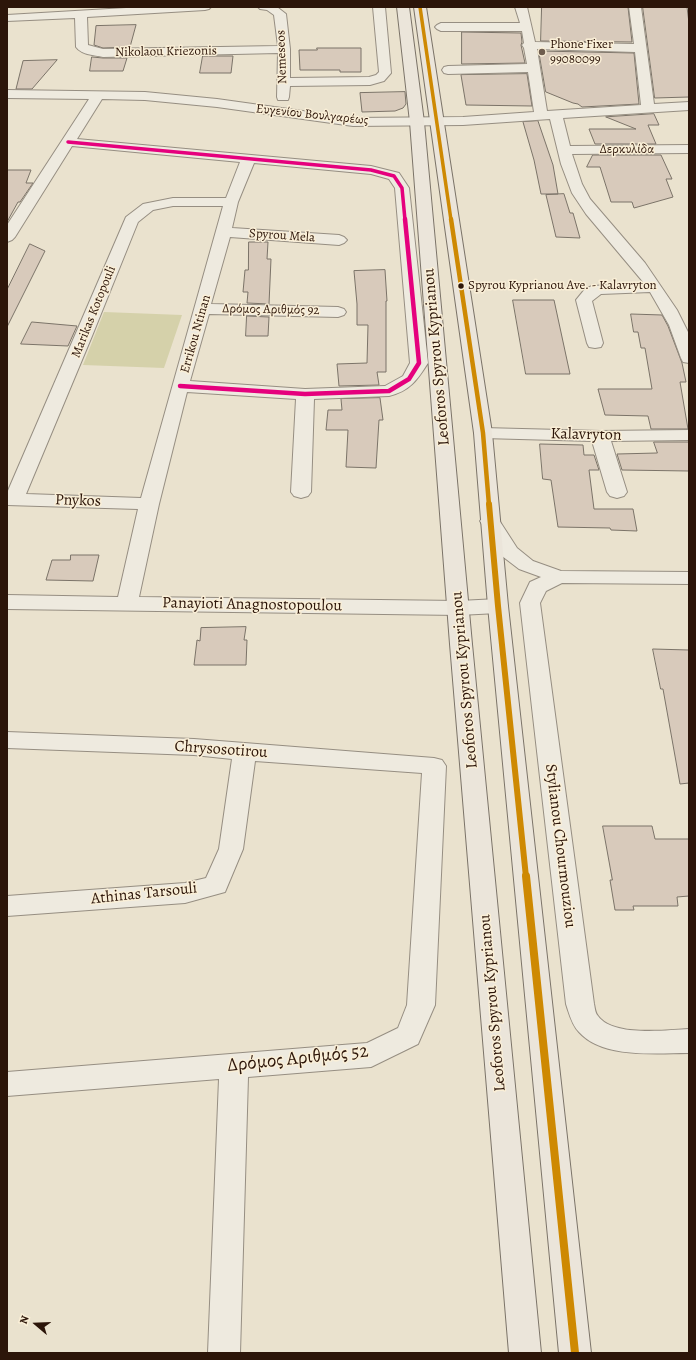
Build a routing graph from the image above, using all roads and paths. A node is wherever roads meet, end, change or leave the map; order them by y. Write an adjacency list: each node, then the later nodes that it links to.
1 (205, 7): 9 (street)
2 (264, 7): 8 (street)
3 (379, 7): 18 (street)
4 (403, 7): 25 (main road, Leoforos Spyrou Kyprianou)
5 (420, 7): 26 (main road, Leoforos Spyrou Kyprianou)
6 (521, 7): 12 (street)
7 (635, 7): 14 (street)
8 (269, 8): 15 (street, Nemeseos)
9 (81, 13): 10 (street); 15 (street, Nikolaou Kriezonis)
10 (7, 18)
11 (441, 27): 12 (street)
12 (527, 27): 13 (street)
13 (528, 45): 14 (street); 16 (street)
14 (639, 48): 22 (street)
15 (284, 49): 18 (street, Nemeseos)
16 (532, 68): 17 (street); 24 (street)
17 (448, 70)
18 (284, 82): 23 (street, Nemeseos)
19 (7, 94): 20 (street, Ευγενίου Βουλγαρέως)
20 (98, 95): 23 (street, Ευγενίου Βουλγαρέως); 27 (street)
21 (689, 106): 22 (street, Ευγενίου Βουλγαρέως)
22 (648, 108): 24 (street, Ευγενίου Βουλγαρέως)
23 (281, 113): 25 (street, Ευγενίου Βουλγαρέως)
24 (548, 114): 26 (street, Ευγενίου Βουλγαρέως); 28 (street)
25 (417, 122): 26 (street, Ευγενίου Βουλγαρέως); 56 (main road, Leoforos Spyrou Kyprianou)
26 (436, 122): 43 (main road, Leoforos Spyrou Kyprianou)
27 (68, 142): 30 (street); 32 (street)
28 (565, 150): 29 (street, Δερκυλίδα); 36 (street)
29 (688, 152)
30 (248, 160): 31 (street, Errikou Ntinan); 42 (street)
31 (230, 202): 33 (street, Errikou Ntinan); 48 (street, Marikas Kotopouli)
32 (14, 215): 34 (street)
33 (224, 232): 35 (street, Spyrou Mela); 37 (street, Errikou Ntinan)
34 (7, 237)
35 (339, 240)
36 (655, 287): 39 (street); 40 (street)
37 (203, 309): 38 (street, Δρόμος Αριθμός 92); 41 (street, Errikou Ntinan)
38 (338, 312)
39 (595, 343)
40 (689, 358)
41 (180, 386): 42 (street); 49 (street, Errikou Ntinan)
42 (305, 394): 46 (street)
43 (483, 433): 44 (street, Kalavryton); 50 (main road, Leoforos Spyrou Kyprianou)
44 (600, 436): 45 (street, Kalavryton); 47 (street)
45 (689, 436)
46 (301, 492)
47 (617, 492)
48 (11, 499): 49 (street, Pnykos)
49 (149, 504): 54 (street, Errikou Ntinan)
50 (490, 520): 51 (street); 55 (main road, Leoforos Spyrou Kyprianou)
51 (559, 578): 52 (street); 61 (street, Stylianou Chourmouziou)
52 (689, 578)
53 (7, 602): 54 (street, Panayioti Anagnostopoulou)
54 (127, 604): 56 (street, Panayioti Anagnostopoulou)
55 (498, 606): 56 (street, Panayioti Anagnostopoulou); 66 (main road, Leoforos Spyrou Kyprianou)
56 (459, 608): 65 (main road, Leoforos Spyrou Kyprianou)
57 (7, 740): 58 (street, Chrysosotirou)
58 (245, 752): 59 (street, Chrysosotirou); 60 (street, Athinas Tarsouli)
59 (434, 766): 62 (street, Δρόμος Αριθμός 52)
60 (7, 906)
61 (689, 1041)
62 (234, 1066): 63 (street, Δρόμος Αριθμός 52); 64 (street)
63 (7, 1084)
64 (224, 1353)
65 (525, 1353)
66 (576, 1353)

